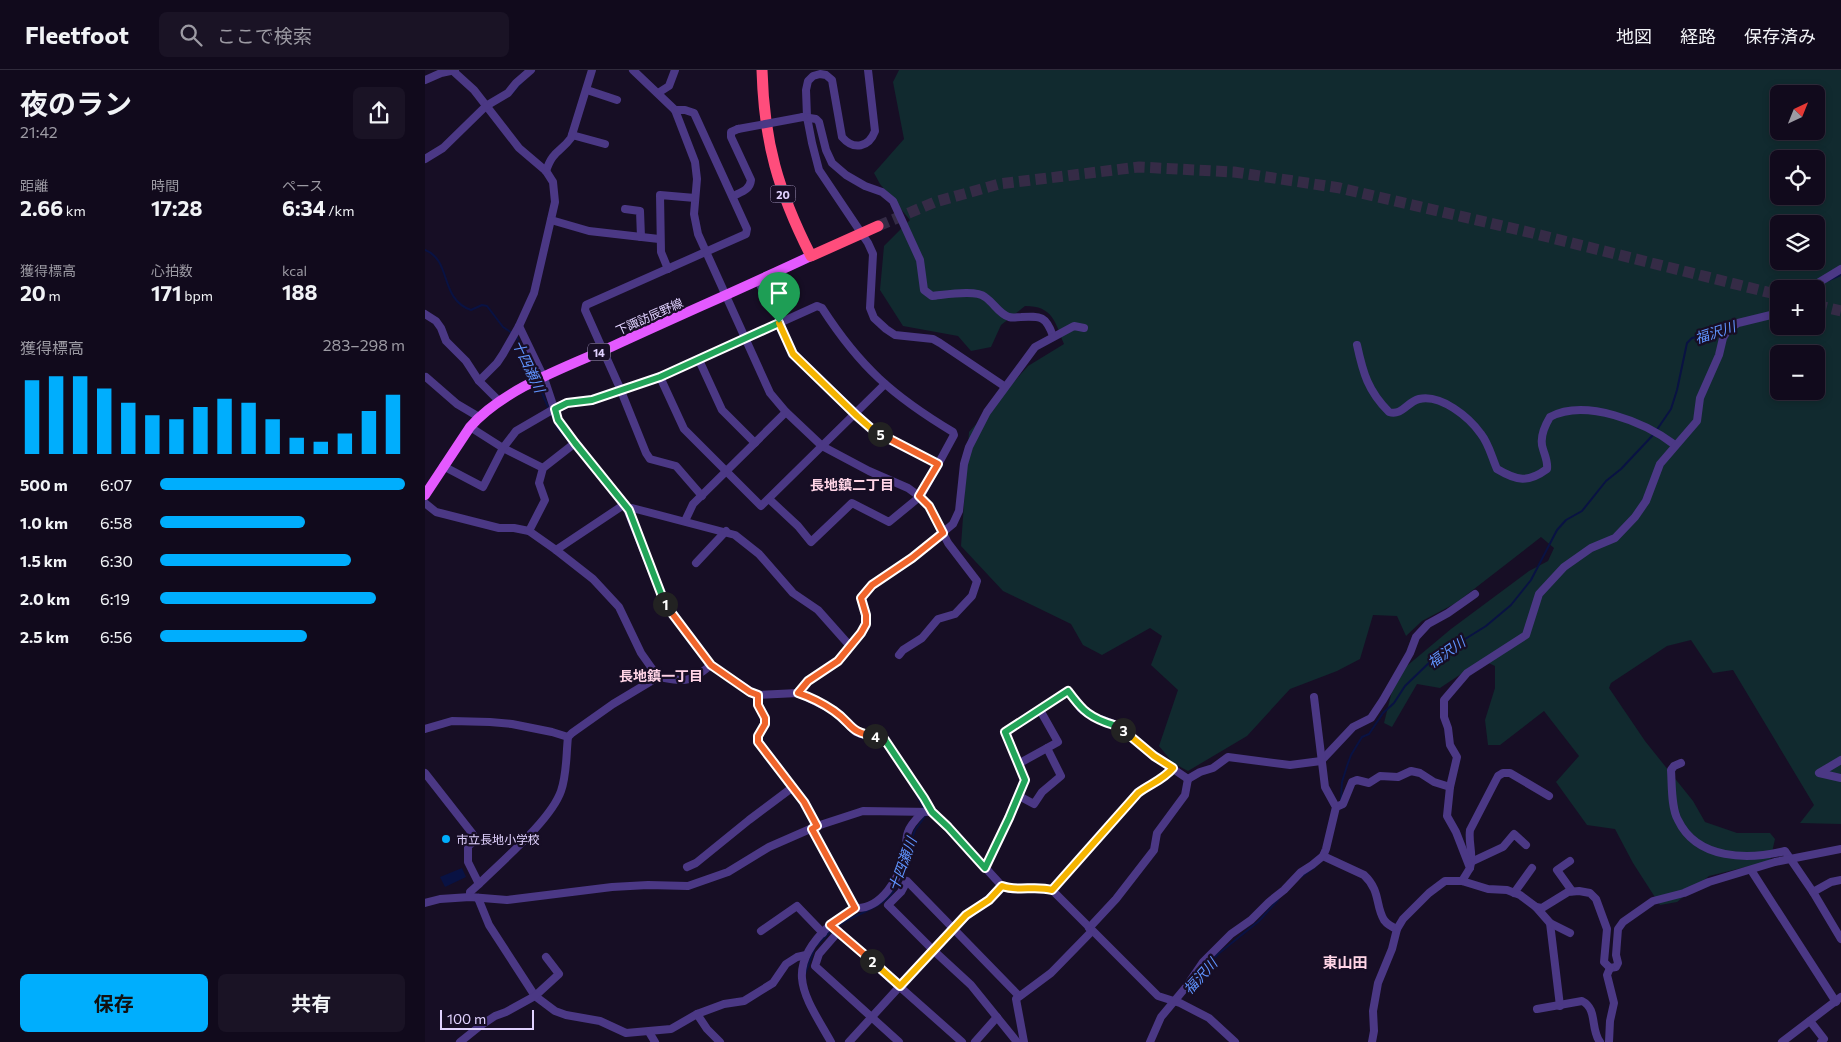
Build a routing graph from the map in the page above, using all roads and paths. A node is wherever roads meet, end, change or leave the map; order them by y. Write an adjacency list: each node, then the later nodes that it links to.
1 (453, 70): 8 (street); 12 (street)
2 (531, 70): 12 (street)
3 (592, 70): 9 (street)
4 (633, 70): 10 (street)
5 (675, 70): 10 (street)
6 (762, 70): 28 (highway, 20)
7 (868, 70): 14 (street)
8 (425, 80)
9 (587, 90): 11 (street); 15 (street)
10 (658, 93): 13 (street)
11 (617, 100)
12 (486, 106): 17 (street); 18 (street)
13 (675, 110): 19 (street); 20 (street)
14 (805, 117): 19 (street, bridge); 24 (street); 40 (street)
15 (572, 135): 16 (street); 18 (street)
16 (605, 144)
17 (425, 159)
18 (546, 171): 22 (street)
19 (733, 196): 27 (street)
20 (695, 198): 26 (street); 27 (street)
21 (625, 209): 25 (street)
22 (551, 220): 25 (street); 38 (street)
23 (878, 226): 24 (highway)
24 (861, 233): 28 (highway); 50 (street)
25 (641, 236): 26 (street)
26 (659, 238): 29 (street)
27 (705, 252): 29 (street); 33 (street)
28 (813, 255): 31 (main road, 下諏訪辰野線 / 14)
29 (668, 269): 43 (street)
30 (1841, 269): 32 (street)
31 (758, 280): 33 (main road, 下諏訪辰野線 / 14); 34 (street)
32 (1823, 280)
33 (725, 295): 41 (street); 43 (main road, 下諏訪辰野線 / 14)
34 (770, 307)
35 (425, 314): 48 (street)
36 (1770, 315): 60 (street)
37 (779, 323): 41 (street); 49 (street); 55 (street)
38 (519, 326): 47 (street); 48 (street)
39 (1084, 328): 40 (street)
40 (1053, 336): 50 (street)
41 (745, 338): 44 (street); 54 (street)
42 (1357, 345): 60 (street)
43 (603, 350): 47 (main road, 下諏訪辰野線 / 14); 51 (street)
44 (699, 360): 46 (street); 59 (street)
45 (426, 377): 56 (street)
46 (660, 377): 51 (street); 66 (street)
47 (544, 378): 52 (main road, 下諏訪辰野線 / 14); 53 (street)
48 (479, 380): 52 (street)
49 (885, 384): 55 (street); 63 (street)
50 (1005, 386): 76 (street)
51 (621, 389): 53 (street); 68 (street)
52 (499, 401): 56 (main road, 下諏訪辰野線 / 14)
53 (555, 409): 58 (street); 62 (street)
54 (786, 412): 59 (street); 61 (street)
55 (855, 414): 61 (street); 63 (street)
56 (479, 417): 57 (main road, 下諏訪辰野線 / 14)
57 (470, 427): 62 (street); 64 (main road, 下諏訪辰野線 / 14)
58 (575, 443): 65 (street); 72 (street)
59 (755, 443): 66 (street)
60 (1673, 443): 100 (street)
61 (822, 446): 69 (street); 70 (street)
62 (503, 448): 64 (street); 65 (street)
63 (938, 464): 69 (street)
64 (443, 466): 67 (main road, 下諏訪辰野線 / 14)
65 (543, 468): 74 (street)
66 (726, 472): 68 (street); 70 (street)
67 (425, 495)
68 (702, 496): 73 (street)
69 (919, 496): 70 (street); 76 (street)
70 (769, 499)
71 (425, 503): 74 (street)
72 (627, 507): 73 (street); 77 (street); 82 (street)
73 (685, 521): 75 (street)
74 (529, 531): 77 (street)
75 (726, 531): 78 (street); 80 (street)
76 (943, 533): 80 (street); 81 (street)
77 (556, 550): 83 (street)
78 (696, 563)
79 (1475, 594): 92 (street)
80 (850, 646): 84 (street)
81 (899, 655)
82 (711, 665): 83 (street); 85 (street)
83 (658, 677): 89 (street)
84 (798, 693): 85 (street); 104 (street)
85 (758, 695): 99 (street)
86 (1314, 697): 92 (street)
87 (1040, 710): 90 (street); 94 (street); 95 (street)
88 (425, 729): 89 (street)
89 (568, 737): 119 (street)
90 (1047, 748): 94 (street); 101 (street)
91 (1841, 760): 97 (street)
92 (1321, 761): 98 (street); 103 (street)
93 (1681, 763): 110 (street)
94 (1018, 764): 101 (street)
95 (1173, 768): 98 (street); 121 (street)
96 (425, 773): 119 (street)
97 (1841, 778)
98 (1188, 779): 134 (street)
99 (793, 787): 106 (street); 113 (street)
100 (1450, 787): 103 (street); 112 (street)
101 (1019, 796): 114 (street)
102 (1549, 796): 112 (street)
103 (1336, 807): 109 (street)
104 (932, 812): 105 (street); 114 (street)
105 (922, 813): 106 (street); 126 (street)
106 (814, 828): 125 (street); 129 (street)
107 (1526, 844): 112 (street)
108 (1841, 848): 110 (street)
109 (1323, 856): 133 (street); 148 (street)
110 (1791, 858): 116 (street); 123 (street)
111 (1569, 861): 122 (street)
112 (1471, 865): 118 (street)
113 (687, 867)
114 (985, 868): 120 (street)
115 (1532, 868): 124 (street)
116 (1751, 870): 143 (street); 147 (street)
117 (1841, 880): 123 (street)
118 (1462, 881): 124 (street); 133 (street)
119 (479, 884): 125 (street)
120 (1002, 886): 121 (street); 132 (street)
121 (1052, 890): 134 (street)
122 (1572, 891): 128 (street); 143 (street)
123 (1813, 892): 139 (street)
124 (1514, 893): 128 (street)
125 (474, 897): 127 (street); 145 (street)
126 (883, 902): 129 (street); 132 (street); 140 (street)
127 (425, 903)
128 (1536, 907): 130 (street)
129 (855, 908): 131 (street)
130 (1550, 922): 138 (street); 149 (street)
131 (830, 925): 136 (street); 137 (street)
132 (953, 928): 140 (street); 146 (street)
133 (1397, 929): 167 (street)
134 (1091, 930): 146 (street); 148 (street)
135 (761, 931): 137 (street)
136 (839, 931): 144 (street); 152 (street)
137 (823, 933): 141 (street)
138 (1570, 933)
139 (1841, 939)
140 (933, 950): 144 (street); 153 (street)
141 (806, 955): 151 (street); 159 (street)
142 (546, 957): 145 (street)
143 (1610, 968): 169 (street)
144 (900, 986): 152 (street); 162 (street)
145 (535, 996): 155 (street); 156 (street)
146 (1019, 996): 164 (street)
147 (1838, 999): 154 (street)
148 (1173, 1001): 165 (street); 166 (street)
149 (1560, 1006): 150 (street); 168 (street)
150 (1537, 1010)
151 (697, 1014): 155 (street); 158 (street)
152 (872, 1017): 160 (street); 161 (street)
153 (997, 1017): 163 (street); 164 (street)
154 (1810, 1021): 170 (street); 171 (street)
155 (649, 1032): 157 (street)
156 (461, 1042)
157 (655, 1042)
158 (720, 1042)
159 (831, 1042)
160 (849, 1042)
161 (899, 1042)
162 (962, 1042)
163 (975, 1042)
164 (1021, 1042)
165 (1150, 1042)
166 (1235, 1042)
167 (1372, 1042)
168 (1600, 1042)
169 (1609, 1042)
170 (1782, 1042)
171 (1821, 1042)

